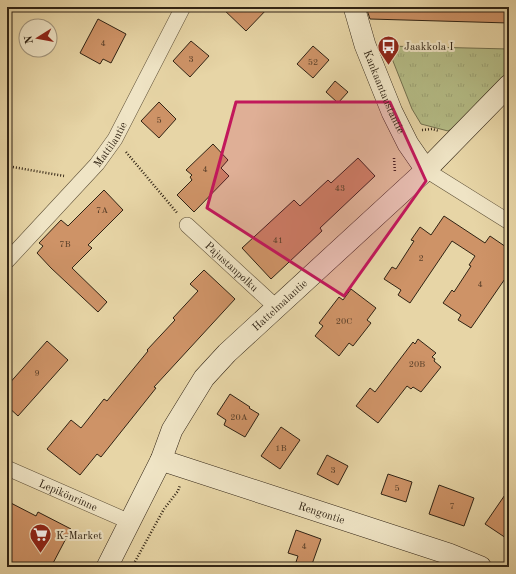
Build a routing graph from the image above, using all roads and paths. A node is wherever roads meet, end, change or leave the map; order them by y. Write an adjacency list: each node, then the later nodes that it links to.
1 (184, 7): 4 (street, Mattilantie)
2 (354, 7): 6 (street, Kankaantaustantie)
3 (509, 85): 6 (street, Hattelmalantie)
4 (115, 139): 9 (path); 10 (street, Mattilantie)
5 (7, 166): 7 (path)
6 (426, 170): 8 (street); 11 (street, Hattelmalantie)
7 (58, 175)
8 (509, 222)
9 (187, 226): 11 (street, Pajustanpolku)
10 (7, 260)
11 (276, 307): 12 (street, Hattelmalantie)
12 (161, 460): 15 (street, Hattelmalantie); 18 (street, Rengontie)
13 (7, 468): 15 (street, Lepikönrinne)
14 (178, 491): 17 (path)
15 (130, 522): 16 (street, Hattelmalantie)
16 (107, 567)
17 (132, 567)
18 (481, 567)

